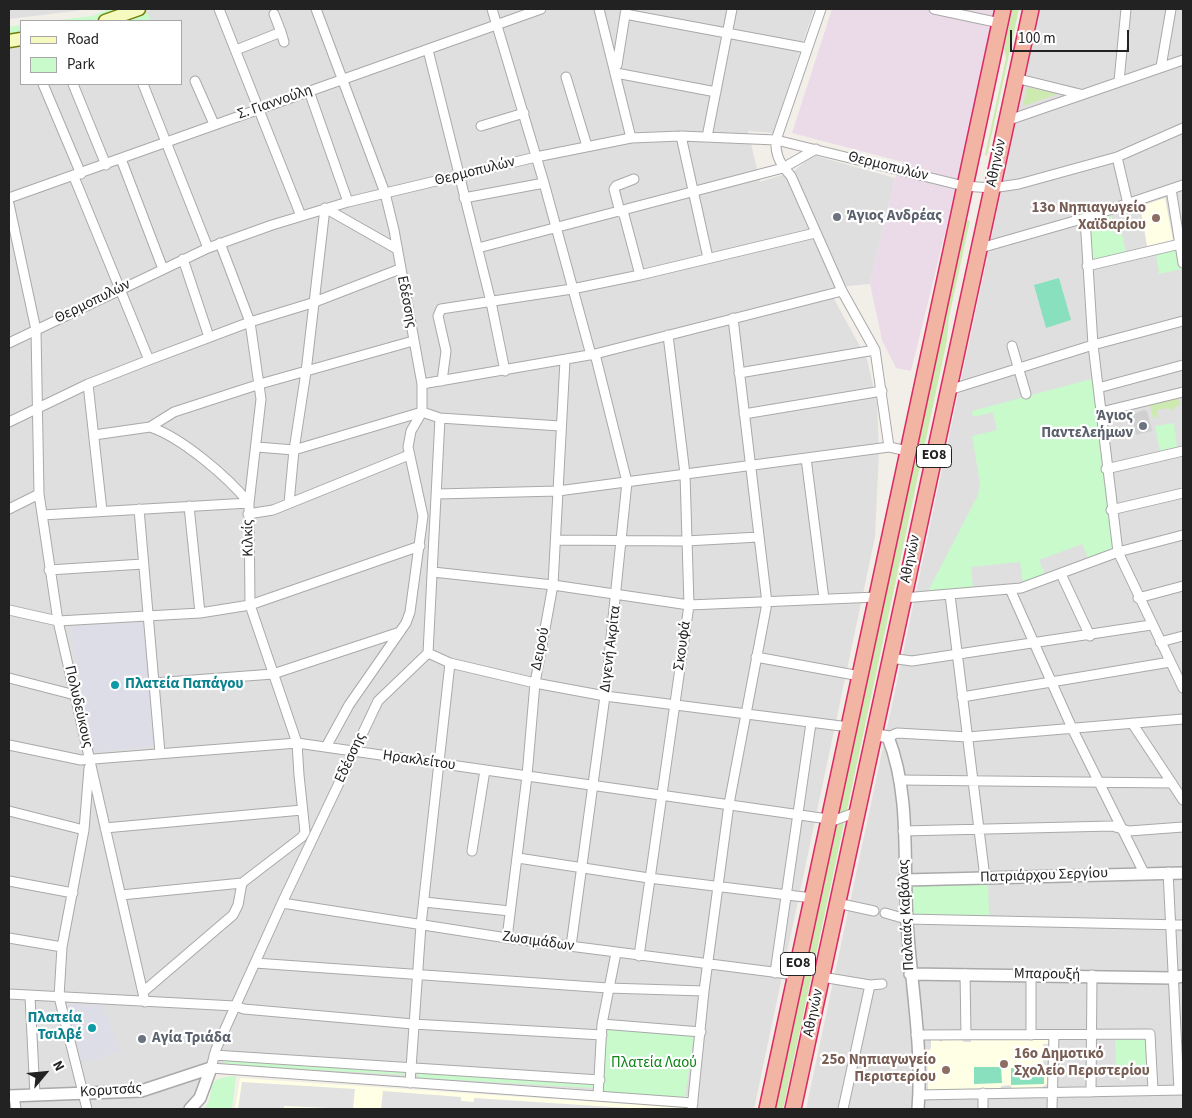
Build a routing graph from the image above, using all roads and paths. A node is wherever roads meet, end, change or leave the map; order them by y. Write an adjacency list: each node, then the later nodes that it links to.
1 (139, 9): 16 (main road)
2 (219, 9): 22 (street)
3 (316, 9): 29 (street, Εδέσσης)
4 (492, 9): 17 (street, Διγενή Ακρίτα)
5 (541, 9): 17 (street, Σ. Γιαννούλη)
6 (599, 9): 26 (street)
7 (732, 9): 19 (street)
8 (821, 9): 21 (street)
9 (938, 9): 15 (street)
10 (1031, 9): 28 (highway, Αθηνών / ΕΟ8)
11 (1126, 9): 30 (street)
12 (1171, 9): 25 (street)
13 (625, 11): 19 (street); 26 (street)
14 (274, 14): 18 (street)
15 (1002, 16): 61 (highway, Αθηνών / ΕΟ8)
16 (112, 20)
17 (496, 25): 23 (street, Σ. Γιαννούλη); 39 (street, Διγενή Ακρίτα)
18 (281, 32): 20 (street); 22 (street)
19 (727, 32): 21 (street); 36 (street)
20 (284, 42)
21 (808, 48): 47 (street)
22 (236, 50): 38 (street)
23 (428, 50): 29 (street, Σ. Γιαννούλη); 57 (street)
24 (1183, 60): 25 (street)
25 (1161, 67): 30 (street)
26 (616, 73): 36 (street); 46 (street)
27 (566, 77): 49 (street)
28 (1015, 78): 37 (street); 40 (highway, Αθηνών / ΕΟ8)
29 (343, 80): 35 (street, Σ. Γιαννούλη); 65 (street, Εδέσσης)
30 (1119, 81): 37 (street)
31 (195, 82): 41 (street)
32 (43, 85): 56 (street)
33 (73, 85): 54 (street)
34 (143, 85): 48 (street)
35 (309, 92): 38 (street, Σ. Γιαννούλη); 68 (street)
36 (716, 92): 45 (street)
37 (1080, 94): 40 (street)
38 (257, 110): 41 (street, Σ. Γιαννούλη); 73 (street)
39 (524, 113): 42 (street); 51 (street, Διγενή Ακρίτα)
40 (1006, 121): 62 (highway, Αθηνών / ΕΟ8)
41 (214, 124): 48 (street, Σ. Γιαννούλη)
42 (481, 126)
43 (1183, 128): 52 (street, Θερμοπυλών)
44 (681, 136): 45 (street, Θερμοπυλών); 46 (street, Θερμοπυλών); 64 (street)
45 (707, 137): 47 (street, Θερμοπυλών)
46 (632, 138): 49 (street, Θερμοπυλών)
47 (776, 140): 50 (street, Θερμοπυλών); 55 (street)
48 (167, 141): 53 (street, Σ. Γιαννούλη); 80 (street)
49 (587, 146): 51 (street, Θερμοπυλών)
50 (816, 149): 55 (street); 61 (street, Θερμοπυλών)
51 (536, 157): 57 (street, Θερμοπυλών); 59 (street, Διγενή Ακρίτα)
52 (1117, 158): 62 (street, Θερμοπυλών); 70 (street)
53 (122, 159): 54 (street, Σ. Γιαννούλη); 88 (street)
54 (106, 165): 56 (street, Σ. Γιαννούλη)
55 (783, 168): 64 (street); 77 (street)
56 (78, 175): 66 (street, Σ. Γιαννούλη); 92 (street)
57 (458, 177): 65 (street, Θερμοπυλών); 67 (street)
58 (634, 179): 72 (street)
59 (544, 184): 67 (street); 75 (street, Διγενή Ακρίτα)
60 (1183, 185): 63 (street)
61 (964, 186): 62 (street, Θερμοπυλών); 136 (highway, Αθηνών / ΕΟ8)
62 (992, 188): 83 (highway, Αθηνών / ΕΟ8)
63 (1171, 189): 70 (street); 76 (street)
64 (692, 191): 72 (street); 84 (street)
65 (385, 193): 68 (street, Θερμοπυλών); 82 (street, Εδέσσης)
66 (9, 198)
67 (464, 198): 81 (street)
68 (348, 202): 71 (street, Θερμοπυλών)
69 (9, 204): 99 (street, Πολυδεύκους)
70 (1128, 204): 74 (street)
71 (324, 208): 73 (street, Θερμοπυλών); 82 (street); 95 (street)
72 (621, 211): 75 (street); 90 (street)
73 (301, 216): 78 (street, Θερμοπυλών)
74 (1085, 218): 83 (street); 87 (street)
75 (556, 228): 81 (street); 91 (street, Διγενή Ακρίτα)
76 (1180, 228): 79 (street)
77 (815, 233): 84 (street); 93 (street)
78 (220, 243): 80 (street, Θερμοπυλών); 98 (street, Κιλκίς)
79 (1180, 244): 86 (street); 87 (street)
80 (208, 248): 85 (street, Θερμοπυλών)
81 (478, 248): 94 (street)
82 (397, 249): 89 (street, Εδέσσης)
83 (977, 249): 120 (highway, Αθηνών / ΕΟ8)
84 (708, 258): 90 (street)
85 (183, 259): 88 (street, Θερμοπυλών); 101 (street)
86 (1183, 263)
87 (1087, 266): 104 (street)
88 (163, 269): 92 (street, Θερμοπυλών)
89 (400, 269): 95 (street); 102 (street, Εδέσσης)
90 (640, 275): 91 (street)
91 (572, 288): 94 (street); 107 (street, Διγενή Ακρίτα)
92 (121, 289): 99 (street, Θερμοπυλών); 108 (street)
93 (842, 291): 96 (street); 106 (street)
94 (491, 302): 112 (street); 115 (street)
95 (312, 303): 98 (street); 113 (street)
96 (733, 318): 100 (street); 114 (street)
97 (1183, 321): 104 (street)
98 (250, 322): 101 (street); 117 (street, Κιλκίς)
99 (36, 330): 103 (street, Θερμοπυλών); 124 (street, Πολυδεύκους)
100 (668, 335): 107 (street); 142 (street, Σκουφά)
101 (210, 337): 108 (street)
102 (413, 341): 113 (street); 118 (street, Εδέσσης)
103 (9, 343)
104 (1093, 345): 111 (street); 119 (street)
105 (1012, 346): 111 (street)
106 (875, 350): 114 (street); 121 (street)
107 (593, 354): 109 (street); 143 (street, Διγενή Ακρίτα)
108 (149, 360): 116 (street)
109 (565, 360): 112 (street); 130 (street, Δειρού)
110 (1183, 365): 119 (street)
111 (1019, 369): 120 (street); 123 (street)
112 (504, 370): 115 (street)
113 (306, 372): 117 (street); 135 (street)
114 (740, 373): 127 (street)
115 (442, 381): 118 (street)
116 (88, 384): 124 (street); 132 (street)
117 (260, 384): 131 (street); 133 (street, Κιλκίς)
118 (422, 384): 125 (street, Εδέσσης)
119 (1098, 388): 126 (street)
120 (949, 390): 174 (highway, Αθηνών / ΕΟ8)
121 (882, 391): 127 (street); 134 (street)
122 (1183, 392): 126 (street)
123 (1026, 394)
124 (37, 408): 129 (street); 146 (street, Πολυδεύκους)
125 (422, 412): 128 (street); 135 (street); 138 (street, Εδέσσης)
126 (1101, 412): 141 (street)
127 (744, 414): 140 (street)
128 (440, 418): 130 (street); 147 (street)
129 (9, 422)
130 (560, 426): 144 (street, Δειρού)
131 (150, 427): 132 (street); 148 (street)
132 (94, 435): 154 (street)
133 (257, 447): 135 (street); 148 (street, Κιλκίς)
134 (889, 447): 136 (street); 139 (street)
135 (294, 450): 149 (street)
136 (908, 451): 173 (highway, Αθηνών / ΕΟ8)
137 (1183, 451): 141 (street)
138 (409, 454): 149 (street); 162 (street, Εδέσσης)
139 (806, 458): 140 (street); 176 (street)
140 (750, 466): 142 (street); 158 (street)
141 (1106, 469): 153 (street)
142 (685, 474): 143 (street); 161 (street, Σκουφά)
143 (627, 482): 144 (street); 160 (street, Διγενή Ακρίτα)
144 (558, 491): 147 (street); 159 (street, Δειρού)
145 (1183, 493): 153 (street)
146 (39, 494): 151 (street); 156 (street, Πολυδεύκους)
147 (437, 494): 166 (street)
148 (249, 503): 150 (street); 155 (street, Κιλκίς)
149 (289, 503): 155 (street)
150 (189, 506): 152 (street); 181 (street)
151 (9, 509)
152 (139, 509): 154 (street); 164 (street)
153 (1111, 510): 163 (street)
154 (102, 512): 156 (street)
155 (248, 514): 178 (street, Κιλκίς)
156 (42, 515): 165 (street, Πολυδεύκους)
157 (1183, 535): 163 (street)
158 (759, 537): 161 (street); 177 (street)
159 (556, 540): 160 (street); 168 (street, Δειρού)
160 (622, 541): 161 (street); 171 (street, Διγενή Ακρίτα)
161 (686, 541): 179 (street, Σκουφά)
162 (420, 546): 178 (street); 185 (street, Εδέσσης)
163 (1118, 552): 167 (street); 175 (street)
164 (143, 564): 165 (street); 182 (street)
165 (49, 570): 183 (street, Πολυδεύκους)
166 (433, 572): 168 (street); 190 (street)
167 (1061, 574): 170 (street); 186 (street)
168 (553, 585): 171 (street); 201 (street, Δειρού)
169 (1183, 586): 175 (street)
170 (1010, 590): 172 (street); 189 (street)
171 (617, 595): 179 (street); 204 (street, Διγενή Ακρίτα)
172 (950, 595): 174 (street); 191 (street)
173 (877, 596): 176 (street); 197 (highway, Αθηνών / ΕΟ8)
174 (903, 598): 193 (highway, Αθηνών / ΕΟ8)
175 (1138, 598): 184 (street)
176 (824, 599): 177 (street)
177 (766, 603): 179 (street); 192 (street)
178 (250, 605): 181 (street); 196 (street, Κιλκίς)
179 (689, 605): 206 (street, Σκουφά)
180 (9, 610): 183 (street)
181 (200, 613): 182 (street)
182 (147, 615): 183 (street); 200 (street)
183 (58, 621): 203 (street, Πολυδεύκους)
184 (1152, 625): 186 (street); 188 (street)
185 (400, 632): 196 (street); 217 (street, Εδέσσης)
186 (1090, 636): 189 (street)
187 (1183, 636): 188 (street)
188 (1160, 642): 194 (street)
189 (1034, 643): 191 (street); 199 (street)
190 (428, 653): 195 (street); 218 (street, Εδέσσης)
191 (958, 655): 193 (street); 205 (street)
192 (756, 657): 197 (street); 207 (street)
193 (890, 658): 213 (highway, Αθηνών / ΕΟ8)
194 (1170, 662): 199 (street); 202 (street)
195 (450, 664): 201 (street); 221 (street)
196 (273, 674): 200 (street); 215 (street, Κιλκίς)
197 (860, 676): 211 (highway, Αθηνών / ΕΟ8)
198 (9, 678): 203 (street)
199 (1051, 681): 205 (street); 212 (street)
200 (154, 683): 219 (street)
201 (534, 683): 204 (street); 223 (street, Δειρού)
202 (1183, 686)
203 (75, 695): 220 (street, Πολυδεύκους)
204 (605, 696): 206 (street); 228 (street, Διγενή Ακρίτα)
205 (962, 697): 214 (street)
206 (675, 703): 207 (street); 229 (street, Σκουφά)
207 (745, 715): 209 (street); 231 (street)
208 (1183, 719): 210 (street)
209 (811, 723): 211 (street); 235 (street)
210 (1132, 723): 212 (street); 226 (street)
211 (849, 727): 236 (highway, Αθηνών / ΕΟ8)
212 (1072, 728): 214 (street); 227 (street)
213 (881, 736): 214 (street); 224 (street, Παλαιάς Καβάλας); 234 (highway, Αθηνών / ΕΟ8)
214 (968, 737): 225 (street)
215 (298, 744): 217 (street, Ηρακλείτου); 219 (street, Ηρακλείτου); 232 (street, Κιλκίς)
216 (9, 745): 220 (street, Ηρακλείτου)
217 (326, 747): 218 (street, Ηρακλείτου)
218 (354, 751): 221 (street, Ηρακλείτου); 244 (street, Εδέσσης)
219 (160, 753): 220 (street, Ηρακλείτου)
220 (90, 759): 238 (street, Πολυδεύκους); 240 (street)
221 (438, 763): 222 (street, Ηρακλείτου); 261 (street)
222 (485, 770): 223 (street, Ηρακλείτου); 245 (street)
223 (527, 776): 228 (street, Ηρακλείτου); 246 (street, Δειρού)
224 (899, 780): 225 (street); 242 (street, Παλαιάς Καβάλας)
225 (973, 781): 227 (street); 241 (street)
226 (1172, 783): 227 (street); 230 (street)
227 (1100, 784): 239 (street)
228 (593, 785): 229 (street, Ηρακλείτου); 247 (street, Διγενή Ακρίτα)
229 (662, 795): 231 (street, Ηρακλείτου); 251 (street, Σκουφά)
230 (1183, 800)
231 (729, 804): 235 (street, Ηρακλείτου); 256 (street)
232 (302, 810): 238 (street); 243 (street, Κιλκίς)
233 (9, 811): 240 (street)
234 (857, 812): 236 (street); 263 (highway, Αθηνών / ΕΟ8)
235 (798, 814): 236 (street, Ηρακλείτου); 258 (street)
236 (829, 819): 260 (highway, Αθηνών / ΕΟ8)
237 (1183, 826): 239 (street)
238 (106, 828): 259 (street, Πολυδεύκους)
239 (1120, 828): 241 (street); 249 (street)
240 (84, 830): 257 (street)
241 (979, 830): 242 (street); 252 (street)
242 (903, 831): 253 (street, Παλαιάς Καβάλας)
243 (306, 832): 244 (street); 255 (street)
244 (312, 840): 262 (street, Εδέσσης)
245 (472, 851)
246 (518, 858): 247 (street); 264 (street, Δειρού)
247 (581, 869): 251 (street); 273 (street, Διγενή Ακρίτα)
248 (1168, 872): 249 (street, Πατριάρχου Σεργίου); 250 (street, Πατριάρχου Σεργίου); 269 (street)
249 (1144, 873): 252 (street, Πατριάρχου Σεργίου)
250 (1183, 873)
251 (649, 878): 256 (street); 276 (street, Σκουφά)
252 (986, 878): 253 (street, Πατριάρχου Σεργίου)
253 (906, 880): 267 (street, Παλαιάς Καβάλας)
254 (9, 882): 257 (street)
255 (242, 883): 259 (street); 292 (street)
256 (719, 887): 258 (street); 278 (street)
257 (73, 893): 274 (street)
258 (785, 894): 260 (street); 279 (street)
259 (121, 895): 292 (street, Πολυδεύκους)
260 (812, 898): 283 (highway, Αθηνών / ΕΟ8)
261 (424, 902): 264 (street); 268 (street)
262 (282, 903): 268 (street, Ζωσιμάδων); 277 (street, Εδέσσης)
263 (837, 903): 265 (street); 286 (highway, Αθηνών / ΕΟ8)
264 (510, 911): 272 (street, Δειρού)
265 (874, 911)
266 (885, 913): 267 (street)
267 (906, 919): 269 (street); 281 (street, Παλαιάς Καβάλας)
268 (421, 925): 272 (street, Ζωσιμάδων); 280 (street)
269 (1170, 925): 270 (street); 287 (street)
270 (1183, 925)
271 (9, 938): 274 (street)
272 (507, 938): 273 (street, Ζωσιμάδων)
273 (571, 946): 275 (street, Ζωσιμάδων)
274 (62, 947): 295 (street)
275 (616, 952): 276 (street, Ζωσιμάδων); 290 (street)
276 (639, 956): 278 (street, Ζωσιμάδων)
277 (255, 963): 280 (street); 297 (street, Εδέσσης)
278 (708, 965): 279 (street, Ζωσιμάδων); 291 (street)
279 (775, 973): 283 (street, Ζωσιμάδων)
280 (417, 974): 290 (street); 299 (street)
281 (910, 974): 282 (street, Μπαρουξή); 303 (street, Παλαιάς Καβάλας)
282 (965, 974): 284 (street, Μπαρουξή); 304 (street)
283 (796, 975): 328 (highway, Αθηνών / ΕΟ8)
284 (1031, 975): 285 (street, Μπαρουξή); 305 (street)
285 (1092, 976): 287 (street, Μπαρουξή); 307 (street)
286 (822, 977): 289 (street); 329 (highway, Αθηνών / ΕΟ8)
287 (1178, 977): 298 (street)
288 (882, 984): 289 (street)
289 (870, 985): 330 (street)
290 (608, 988): 291 (street); 300 (street)
291 (704, 991): 301 (street)
292 (143, 992): 296 (street, Πολυδεύκους)
293 (9, 994): 294 (street)
294 (30, 996): 295 (street); 320 (street)
295 (59, 997): 296 (street); 317 (street)
296 (146, 1002): 297 (street)
297 (235, 1006): 299 (street); 309 (street, Εδέσσης)
298 (1179, 1020): 308 (street)
299 (413, 1024): 302 (street); 311 (street)
300 (602, 1024): 301 (street); 302 (street)
301 (701, 1032): 324 (street)
302 (602, 1035): 312 (street)
303 (916, 1035): 304 (street); 321 (street, Παλαιάς Καβάλας)
304 (966, 1035): 305 (street)
305 (1031, 1035): 306 (street)
306 (1054, 1035): 307 (street); 318 (street)
307 (1092, 1035): 314 (street); 316 (street)
308 (1180, 1043): 315 (street)
309 (214, 1055): 310 (street, Εδέσσης); 311 (street)
310 (211, 1068): 313 (street); 317 (street, Κορυτσάς); 327 (street, Εδέσσης)
311 (411, 1069): 312 (street); 313 (street)
312 (600, 1080): 323 (street)
313 (410, 1084): 323 (street)
314 (1153, 1090): 315 (street); 316 (street)
315 (1181, 1090)
316 (1091, 1092): 318 (street)
317 (83, 1093): 320 (street, Κορυτσάς); 326 (street)
318 (1053, 1093): 319 (street); 333 (street)
319 (984, 1094): 321 (street); 332 (street)
320 (34, 1095): 322 (street, Κορυτσάς)
321 (919, 1095): 331 (street, Παλαιάς Καβάλας)
322 (11, 1096): 325 (street)
323 (598, 1096): 324 (street)
324 (692, 1106)
325 (16, 1109)
326 (87, 1109)
327 (190, 1109)
328 (767, 1109)
329 (793, 1109)
330 (843, 1109)
331 (918, 1109)
332 (983, 1109)
333 (1052, 1109)

